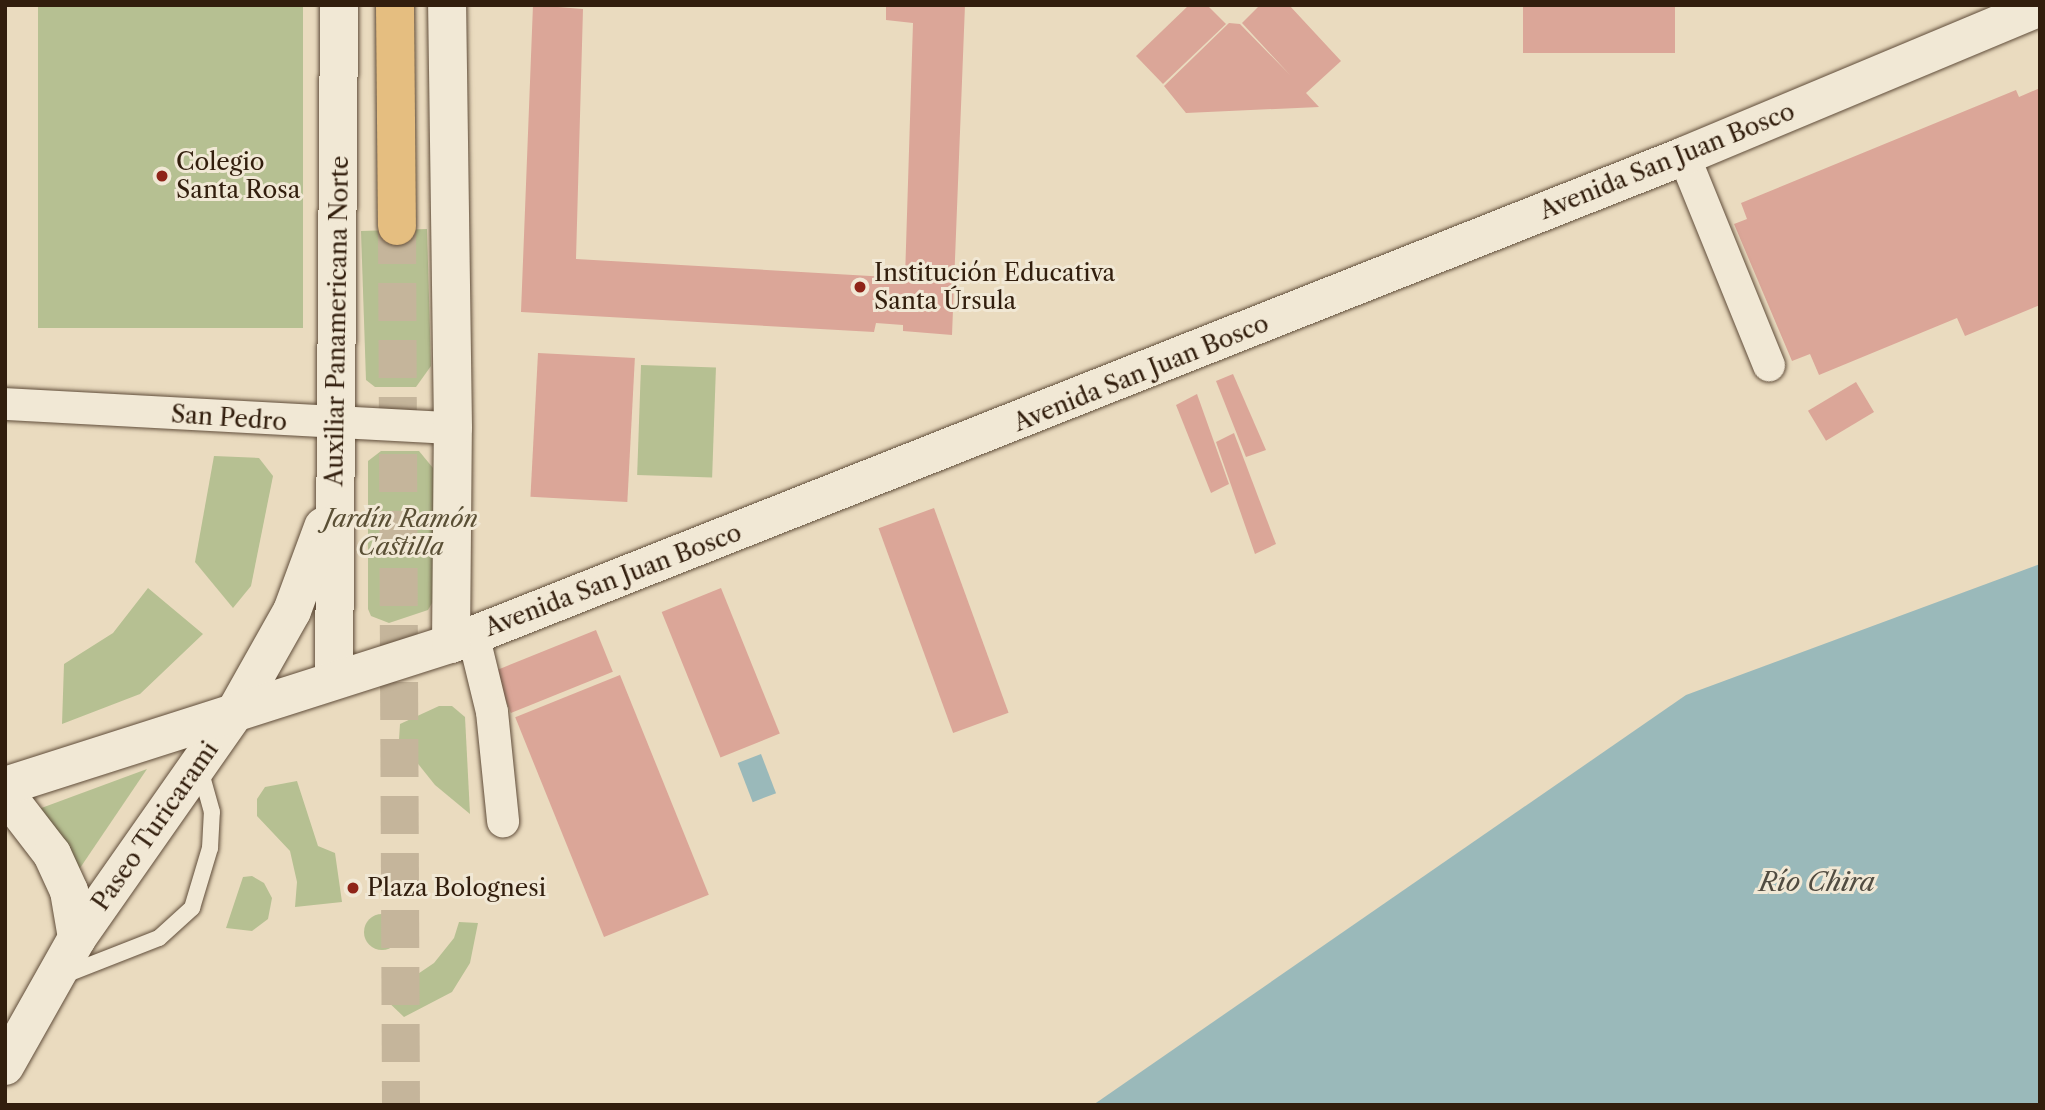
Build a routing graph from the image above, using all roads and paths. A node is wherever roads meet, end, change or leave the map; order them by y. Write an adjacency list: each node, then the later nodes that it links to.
1 (339, 5): 9 (street, Auxiliar Panamericana Norte)
2 (396, 5): 6 (highway)
3 (447, 5): 10 (street)
4 (2040, 7): 5 (street, Avenida San Juan Bosco)
5 (1684, 156): 7 (street); 12 (street, Avenida San Juan Bosco)
6 (397, 226)
7 (1769, 365)
8 (5, 404): 9 (street, San Pedro)
9 (338, 425): 10 (street, San Pedro); 11 (street, Auxiliar Panamericana Norte)
10 (453, 428): 12 (street)
11 (335, 488): 13 (street, Auxiliar Panamericana Norte); 14 (street, Paseo Turicarami)
12 (462, 639): 13 (street, Avenida San Juan Bosco); 18 (street)
13 (334, 679): 14 (street, Avenida San Juan Bosco)
14 (234, 714): 15 (street, Paseo Turicarami); 16 (street, Avenida San Juan Bosco)
15 (198, 764): 19 (street, Paseo Turicarami); 20 (lane)
16 (5, 786)
17 (5, 793): 19 (street, Paseo Turicarami)
18 (503, 821)
19 (77, 938): 20 (street, Paseo Turicarami)
20 (53, 979): 21 (street, Paseo Turicarami)
21 (5, 1066)

